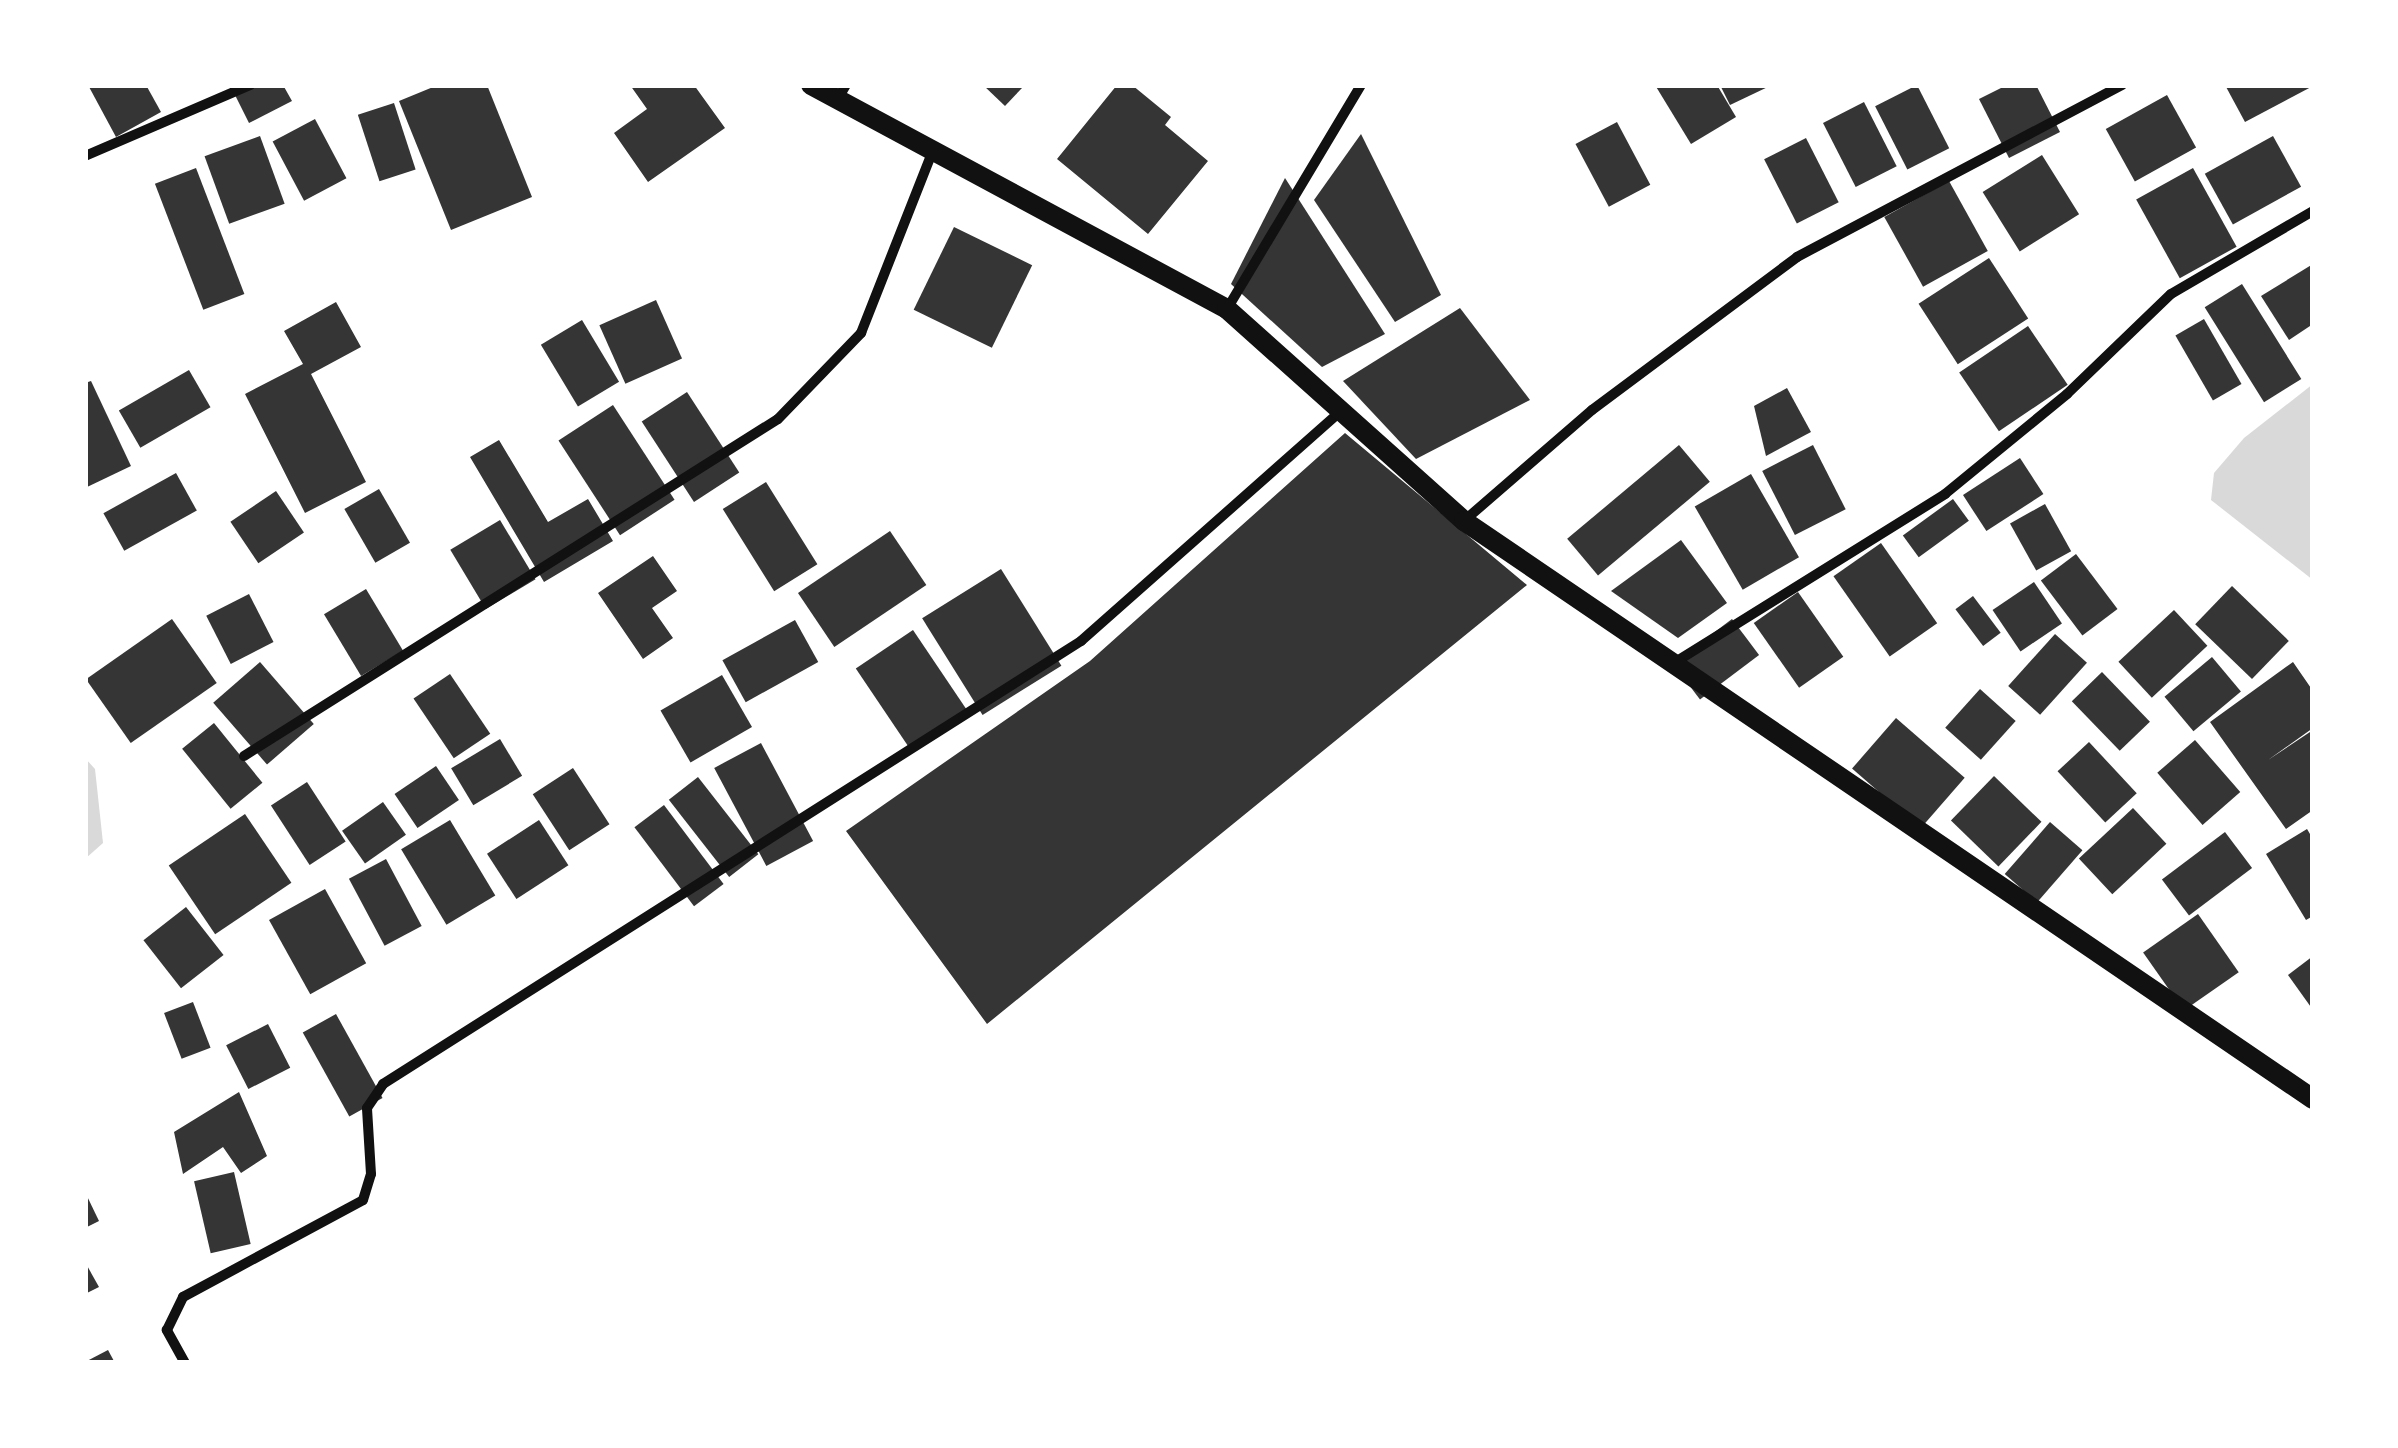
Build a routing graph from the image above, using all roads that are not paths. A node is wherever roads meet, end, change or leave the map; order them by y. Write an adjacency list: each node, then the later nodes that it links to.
1 (250, 85): 7 (street)
2 (811, 85): 5 (main road)
3 (1361, 85): 9 (street)
4 (2122, 85): 11 (street)
5 (840, 94): 6 (main road)
6 (933, 149): 9 (main road); 13 (street)
7 (85, 156)
8 (2313, 212): 12 (street)
9 (1226, 309): 10 (main road)
10 (1343, 409): 11 (main road); 15 (street)
11 (1464, 521): 12 (main road)
12 (1676, 661): 14 (main road)
13 (244, 756)
14 (2313, 1099)
15 (185, 1363)

